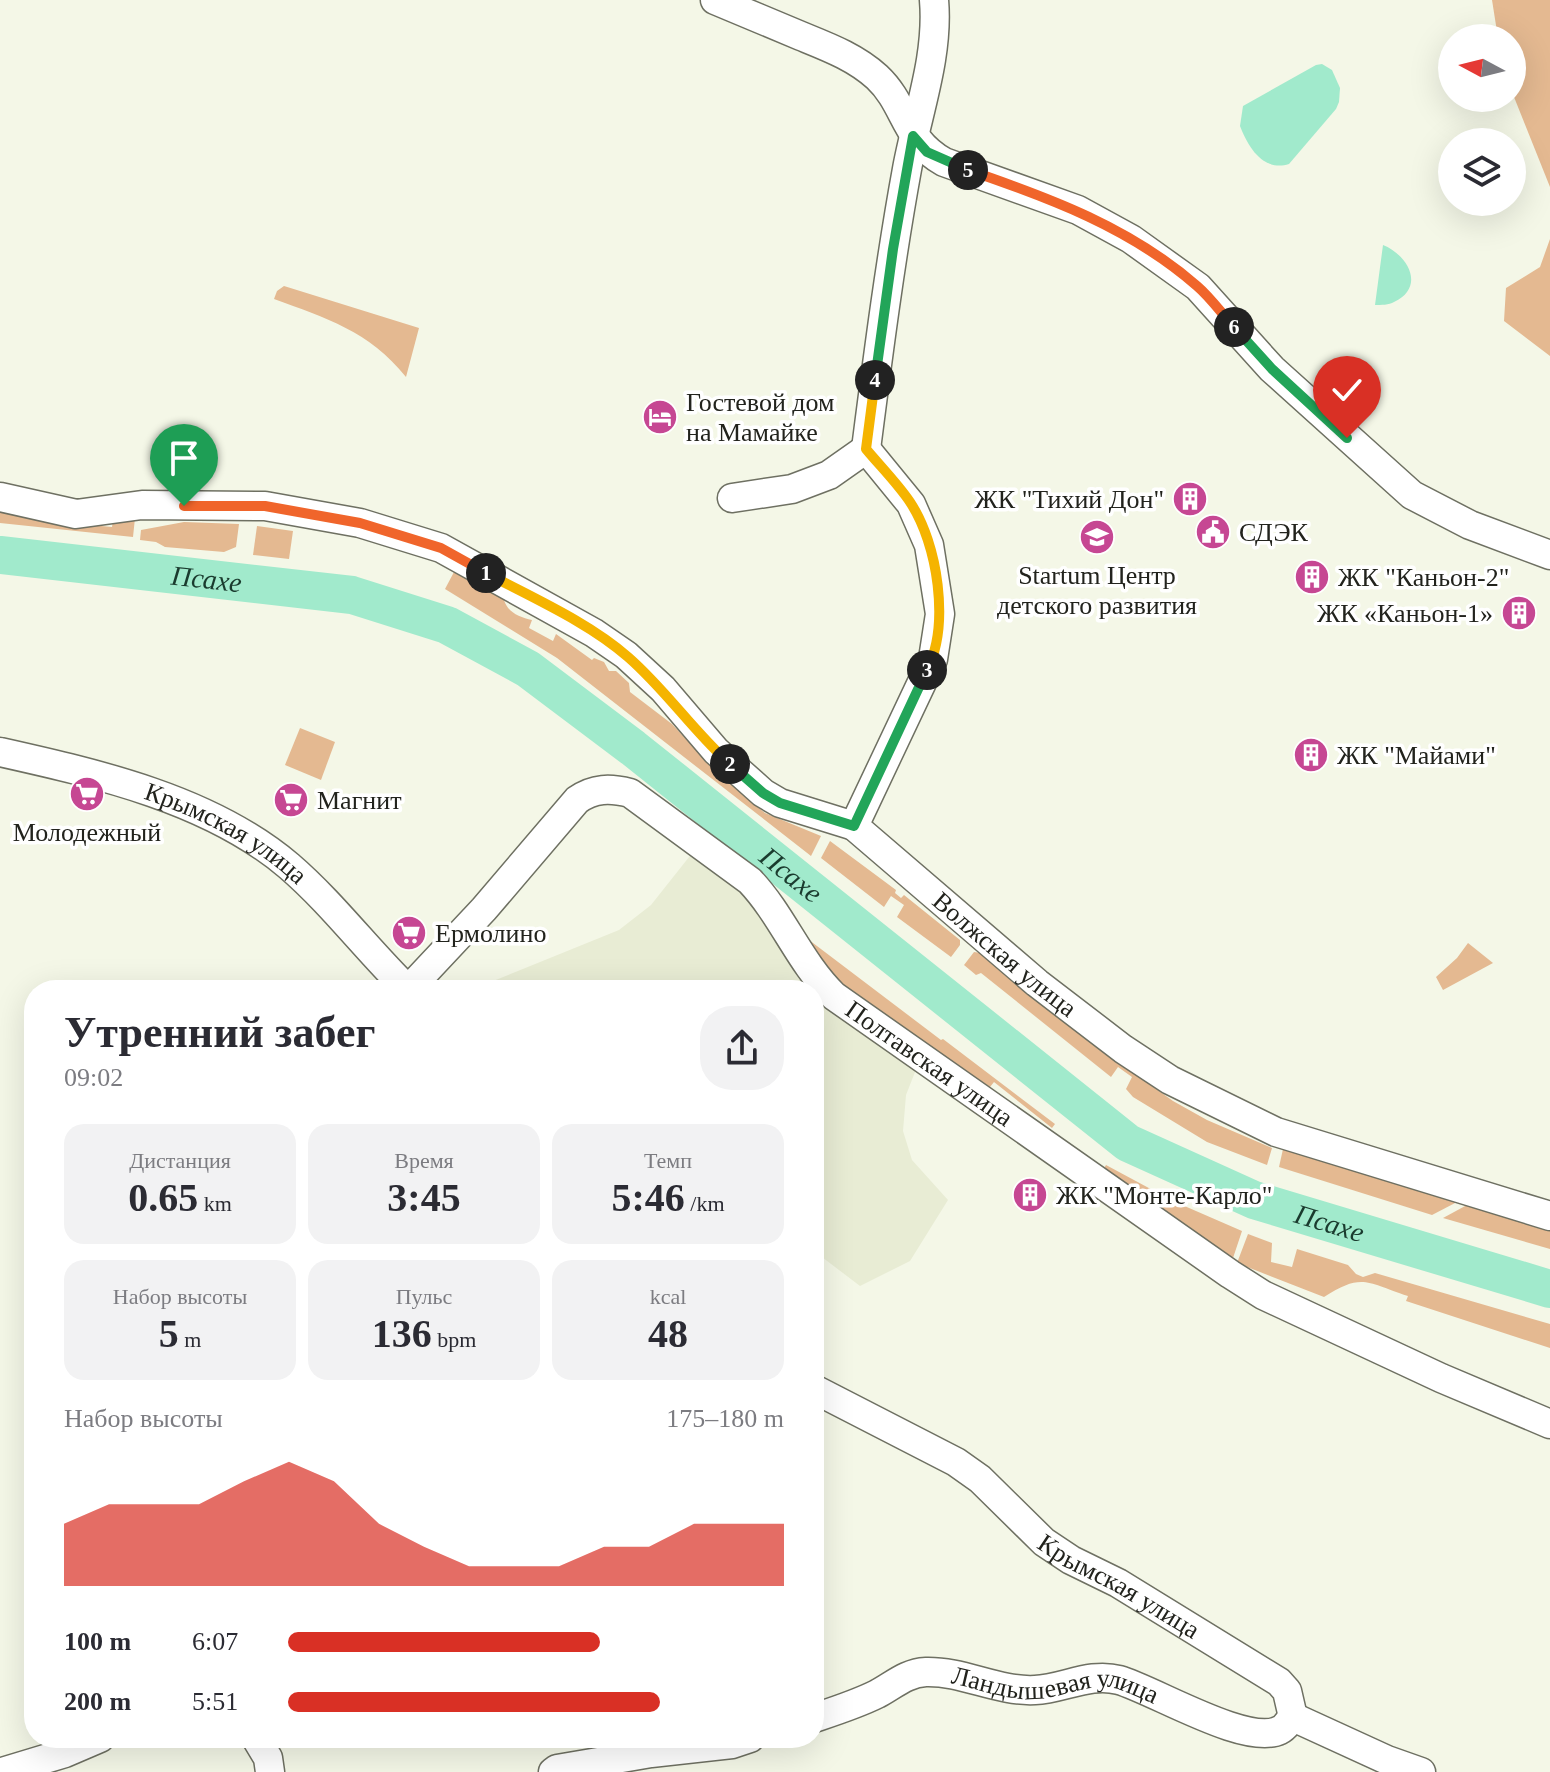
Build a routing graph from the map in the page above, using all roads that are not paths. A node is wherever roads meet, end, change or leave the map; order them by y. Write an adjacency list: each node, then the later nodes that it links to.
1 (715, 0): 3 (street)
2 (934, 0): 3 (street)
3 (913, 136): 4 (street); 7 (street)
4 (866, 449): 6 (street); 9 (street)
5 (0, 497): 9 (street)
6 (732, 498)
7 (1550, 555)
8 (0, 752): 10 (street, Крымская улица)
9 (854, 826): 14 (street, Волжская улица)
10 (399, 980)
11 (417, 980): 12 (street, Полтавская улица)
12 (818, 980)
13 (824, 986): 16 (street, Полтавская улица)
14 (1550, 1216)
15 (824, 1394): 18 (street, Крымская улица)
16 (1550, 1424)
17 (824, 1714): 18 (street, Ландышевая улица)
18 (1293, 1717): 25 (street)
19 (77, 1748): 23 (street)
20 (262, 1748): 24 (street)
21 (706, 1748): 22 (street)
22 (556, 1771)
23 (2, 1772)
24 (270, 1772)
25 (1421, 1772)

